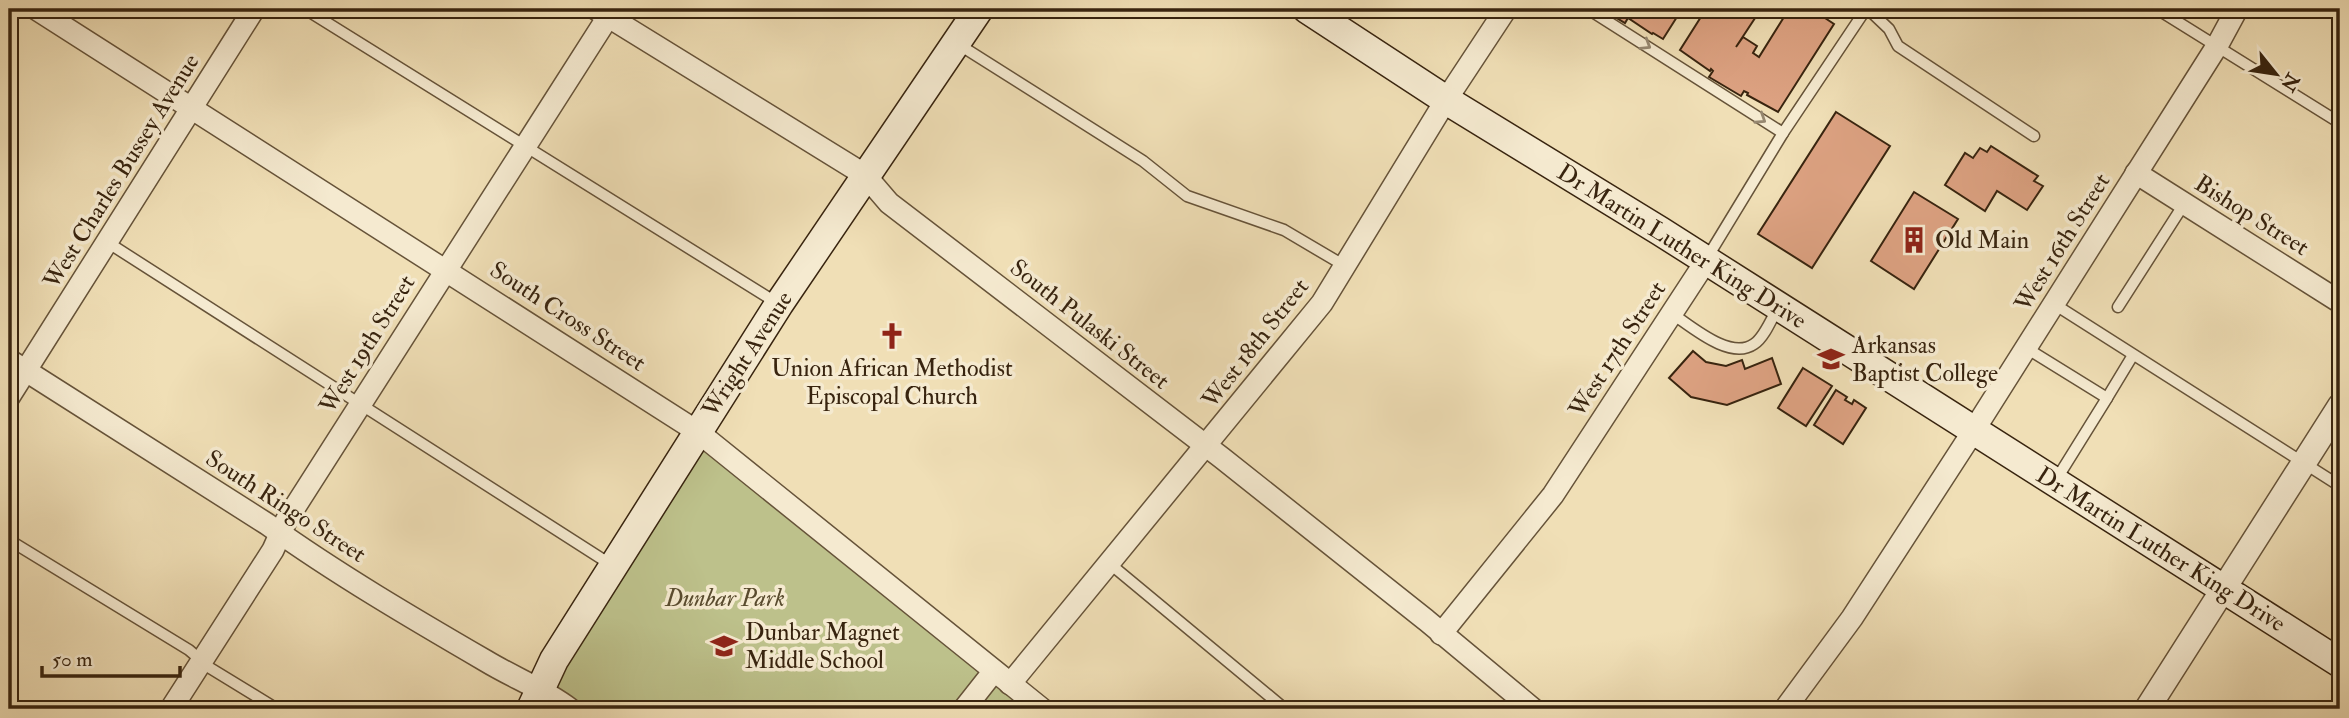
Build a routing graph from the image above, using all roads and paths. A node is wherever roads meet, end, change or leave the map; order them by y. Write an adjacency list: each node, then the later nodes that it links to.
1 (36, 9): 15 (street, South Cross Street)
2 (254, 9): 15 (street, West Charles Bussey Avenue)
3 (305, 9): 19 (lane)
4 (979, 9): 12 (main road, Wright Avenue)
5 (1307, 9): 14 (main road, Dr Martin Luther King Drive)
6 (1506, 9): 14 (street, West 18th Street)
7 (1588, 9): 17 (lane, one-way to 17)
8 (1867, 9): 17 (lane, West 17th Street); 18 (lane)
9 (2157, 9): 13 (lane)
10 (2237, 9): 13 (street, West 16th Street)
11 (606, 11): 19 (street, West 19th Street); 21 (street, South Pulaski Street)
12 (956, 43): 21 (main road, Wright Avenue); 25 (lane)
13 (2217, 46): 16 (lane); 20 (street, West 16th Street)
14 (1446, 100): 24 (main road, Dr Martin Luther King Drive); 25 (street, West 18th Street)
15 (191, 108): 23 (street, West Charles Bussey Avenue); 26 (street, South Cross Street)
16 (2340, 122)
17 (1783, 133): 24 (lane, West 17th Street)
18 (2034, 136)
19 (524, 147): 26 (street, West 19th Street); 28 (lane)
20 (2136, 173): 22 (street, Bishop Street); 29 (street, West 16th Street)
21 (865, 175): 28 (main road, Wright Avenue); 42 (street, South Pulaski Street)
22 (2184, 204): 27 (street, Bishop Street); 31 (lane)
23 (107, 242): 35 (street, West Charles Bussey Avenue); 38 (lane)
24 (1706, 261): 30 (main road, Dr Martin Luther King Drive); 32 (street, West 17th Street)
25 (1345, 266): 42 (street, West 18th Street)
26 (446, 269): 38 (street, West 19th Street); 41 (street, South Cross Street)
27 (2340, 302)
28 (779, 304): 41 (main road, Wright Avenue)
29 (2054, 304): 33 (street, West 16th Street); 34 (lane)
30 (1778, 306): 32 (lane); 40 (main road, Dr Martin Luther King Drive)
31 (2118, 307)
32 (1671, 313): 51 (street, West 17th Street)
33 (2026, 348): 37 (lane); 40 (street, West 16th Street)
34 (2133, 355): 37 (lane); 43 (lane)
35 (17, 366): 36 (street, West Charles Bussey Avenue); 46 (street, South Ringo Street)
36 (9, 397)
37 (2107, 398): 44 (lane)
38 (361, 403): 46 (street, West 19th Street); 49 (lane)
39 (2340, 406): 43 (street)
40 (1974, 430): 44 (main road, Dr Martin Luther King Drive); 63 (street, West 16th Street)
41 (698, 432): 49 (main road, Wright Avenue); 54 (street, South Cross Street)
42 (1206, 446): 48 (street, West 18th Street); 51 (street, South Pulaski Street)
43 (2304, 463): 45 (lane); 50 (street)
44 (2054, 482): 50 (main road, Dr Martin Luther King Drive)
45 (2340, 486)
46 (281, 534): 52 (street, West 19th Street); 55 (street, South Ringo Street)
47 (9, 540): 52 (lane)
48 (1110, 563): 54 (street, West 18th Street); 61 (lane)
49 (613, 566): 55 (main road, Wright Avenue)
50 (2223, 589): 53 (main road, Dr Martin Luther King Drive); 64 (street)
51 (1441, 634): 62 (street, South Pulaski Street)
52 (201, 660): 56 (street, West 19th Street); 57 (lane)
53 (2340, 663)
54 (1002, 677): 59 (street, West 18th Street); 60 (street, South Cross Street)
55 (535, 699): 58 (street, South Ringo Street)
56 (171, 709)
57 (277, 709)
58 (570, 709)
59 (964, 709)
60 (1042, 709)
61 (1285, 709)
62 (1533, 709)
63 (1786, 709)
64 (2147, 709)

